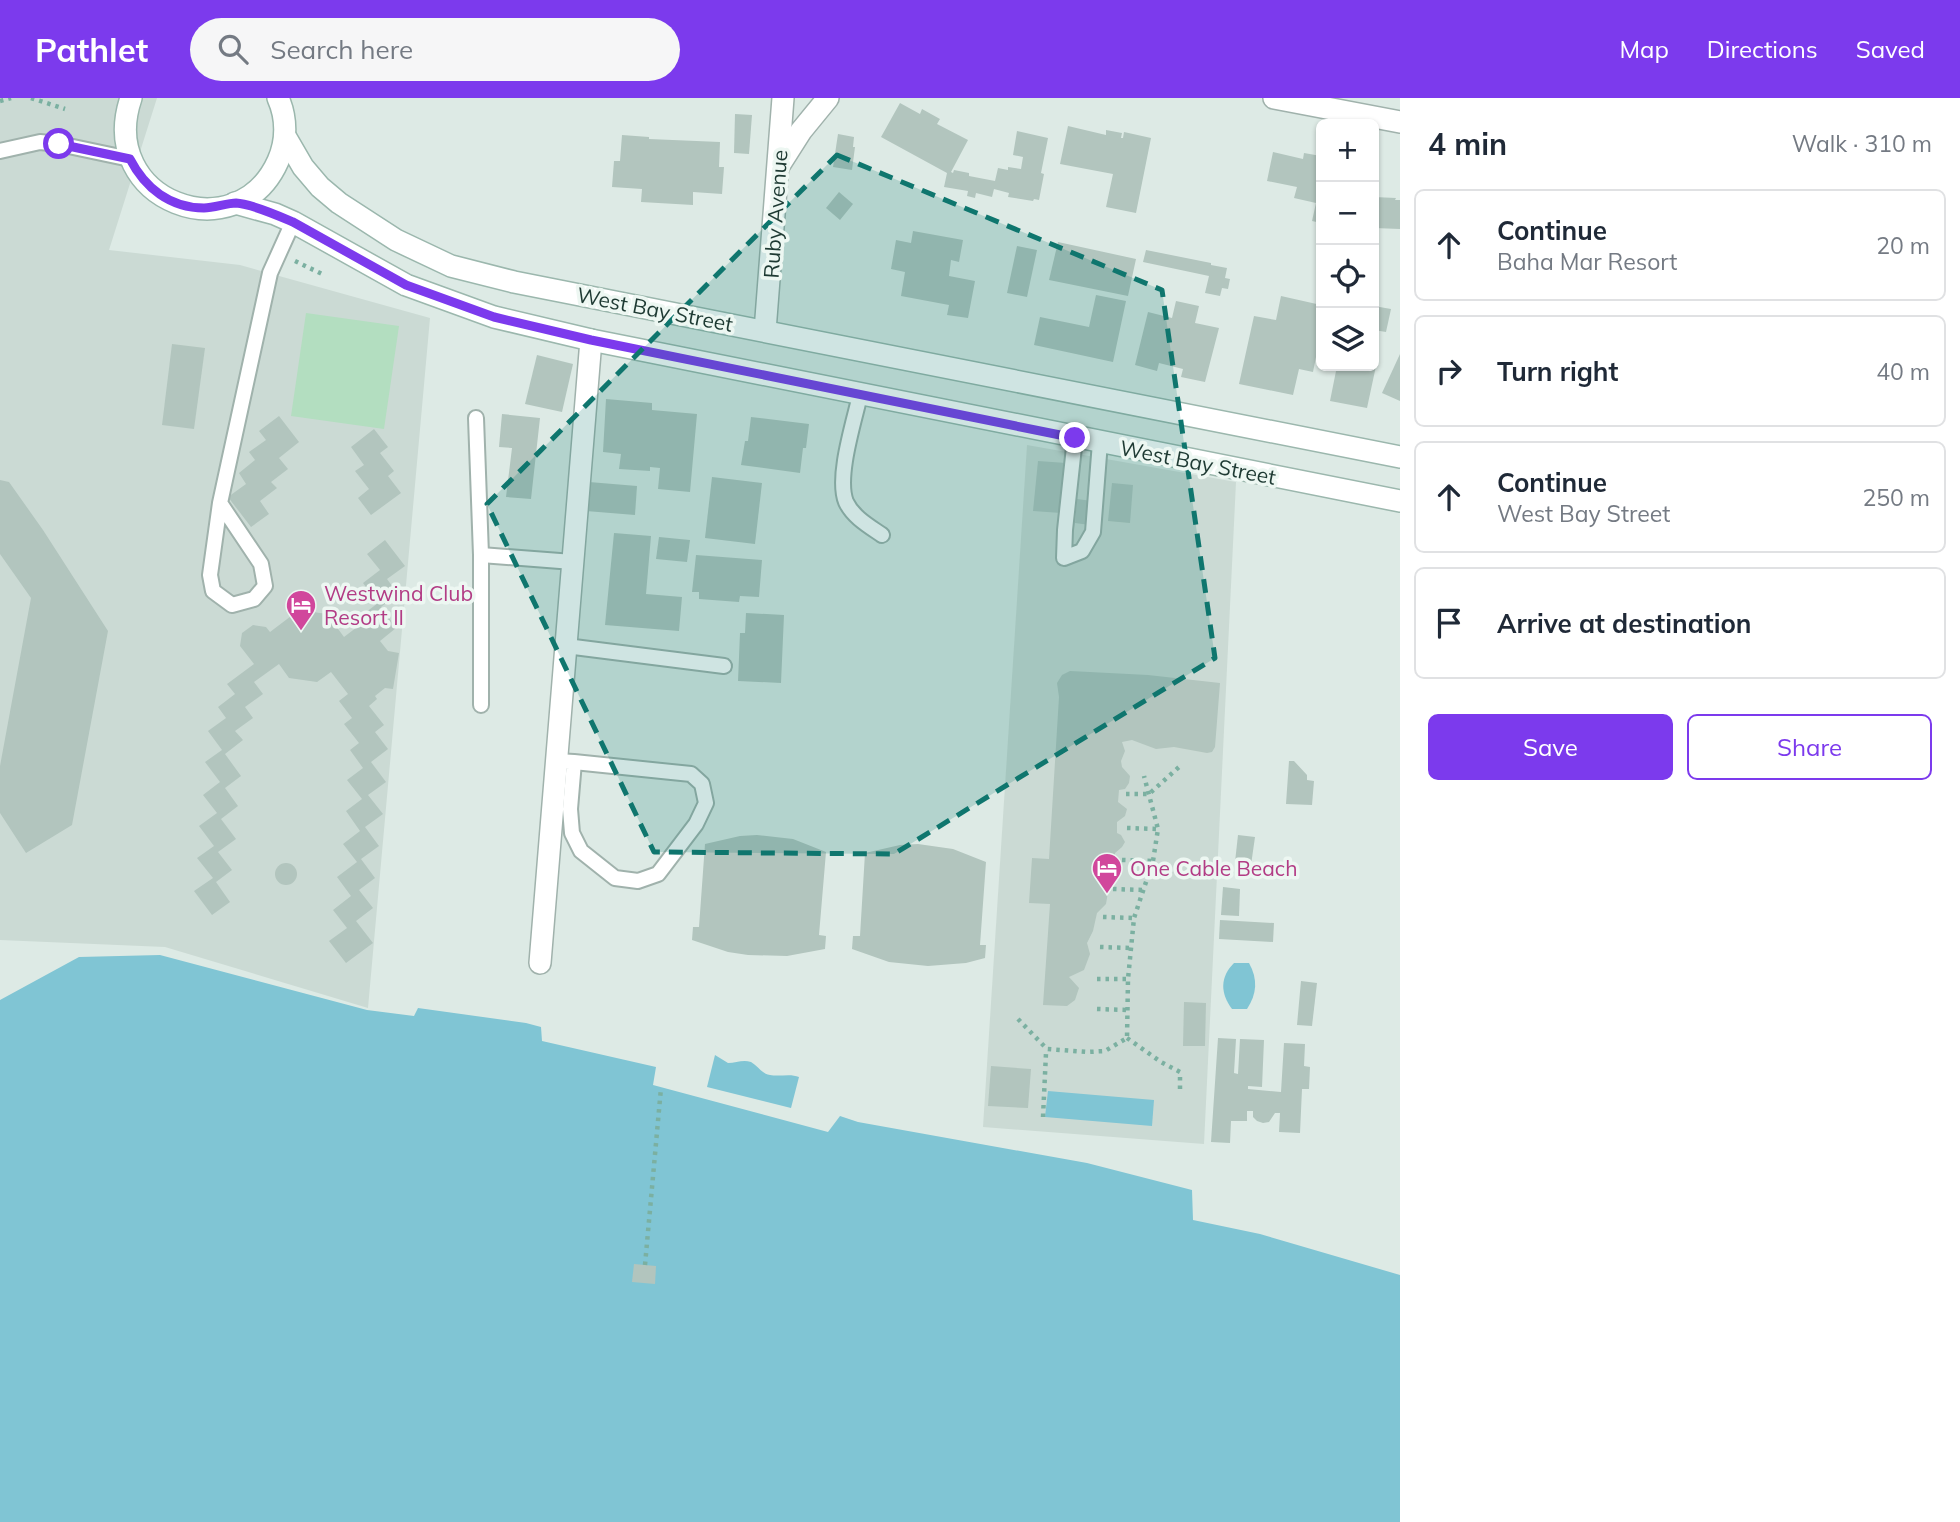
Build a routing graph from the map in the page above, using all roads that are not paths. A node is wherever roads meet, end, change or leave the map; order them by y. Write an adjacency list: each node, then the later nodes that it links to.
1 (131, 98): 9 (main road)
2 (278, 98): 7 (main road)
3 (783, 98): 10 (main road, Ruby Avenue)
4 (828, 98): 10 (main road)
5 (1274, 98): 6 (main road)
6 (1400, 122)
7 (285, 136): 11 (main road); 13 (main road, West Bay Street)
8 (0, 151): 9 (lane)
9 (130, 159): 11 (main road)
10 (778, 166): 13 (main road, Ruby Avenue)
11 (235, 203): 12 (main road, West Bay Street)
12 (293, 222): 14 (main road, West Bay Street); 21 (lane)
13 (765, 331): 19 (main road, West Bay Street)
14 (591, 340): 15 (main road, West Bay Street); 24 (main road)
15 (860, 395): 17 (main road, West Bay Street); 22 (lane)
16 (476, 418): 23 (lane)
17 (1075, 438): 18 (main road, West Bay Street); 18 (lane)
18 (1100, 442): 20 (main road, West Bay Street)
19 (1400, 457)
20 (1400, 501)
21 (220, 503): 21 (lane)
22 (882, 535)
23 (481, 555): 24 (lane); 27 (lane)
24 (573, 562): 25 (main road)
25 (566, 646): 26 (lane); 28 (main road)
26 (724, 666)
27 (481, 705)
28 (565, 762): 28 (lane); 29 (main road)
29 (540, 963)

